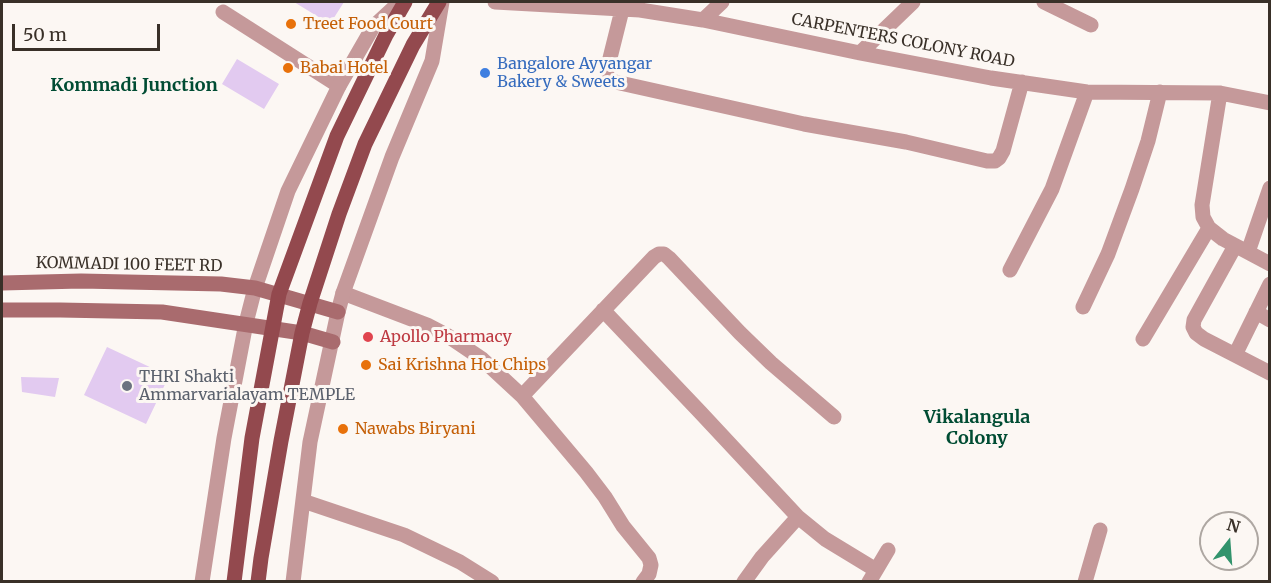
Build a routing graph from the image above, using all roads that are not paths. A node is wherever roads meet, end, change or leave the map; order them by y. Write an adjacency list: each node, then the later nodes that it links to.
1 (400, 2): 14 (street)
2 (405, 2): 28 (main road)
3 (441, 2): 27 (street); 29 (main road)
4 (495, 2): 8 (street, CARPENTERS COLONY ROAD)
5 (722, 2): 10 (street)
6 (913, 2): 12 (street)
7 (1044, 2): 11 (street)
8 (622, 9): 10 (street, CARPENTERS COLONY ROAD); 13 (street)
9 (223, 12): 14 (street)
10 (703, 20): 12 (street, CARPENTERS COLONY ROAD)
11 (1091, 25)
12 (860, 53): 13 (street, CARPENTERS COLONY ROAD)
13 (1022, 82): 15 (street, CARPENTERS COLONY ROAD)
14 (339, 86): 26 (street)
15 (1087, 92): 16 (street, CARPENTERS COLONY ROAD); 23 (street)
16 (1160, 92): 17 (street, CARPENTERS COLONY ROAD); 30 (street)
17 (1220, 93): 18 (street, CARPENTERS COLONY ROAD); 20 (street)
18 (1269, 103)
19 (1269, 188): 21 (street)
20 (1209, 228): 21 (street); 38 (street)
21 (1242, 249): 22 (street); 40 (street)
22 (1269, 264)
23 (1010, 270)
24 (2, 283): 26 (main road, KOMMADI 100 FEET RD)
25 (1269, 284): 34 (street)
26 (255, 288): 28 (main road, KOMMADI 100 FEET RD); 35 (street)
27 (343, 293): 33 (street); 42 (street)
28 (279, 294): 29 (main road, KOMMADI 100 FEET RD); 36 (main road)
29 (310, 303): 33 (main road, KOMMADI 100 FEET RD); 37 (main road)
30 (1083, 308)
31 (2, 310): 35 (main road)
32 (603, 310): 42 (street); 43 (street); 45 (street)
33 (338, 312): 39 (street)
34 (1263, 316): 40 (street)
35 (246, 324): 36 (main road); 49 (street)
36 (272, 328): 37 (main road); 50 (main road)
37 (302, 333): 39 (main road); 51 (main road)
38 (1143, 339)
39 (333, 342): 44 (street)
40 (1235, 355): 41 (street)
41 (1269, 373)
42 (522, 396): 54 (street)
43 (834, 417)
44 (303, 501): 52 (street); 53 (street)
45 (798, 517): 48 (street); 55 (street)
46 (1100, 530): 56 (street)
47 (888, 550): 48 (street)
48 (873, 576)
49 (202, 582)
50 (234, 582)
51 (258, 582)
52 (292, 582)
53 (492, 582)
54 (643, 582)
55 (744, 582)
56 (1085, 582)

